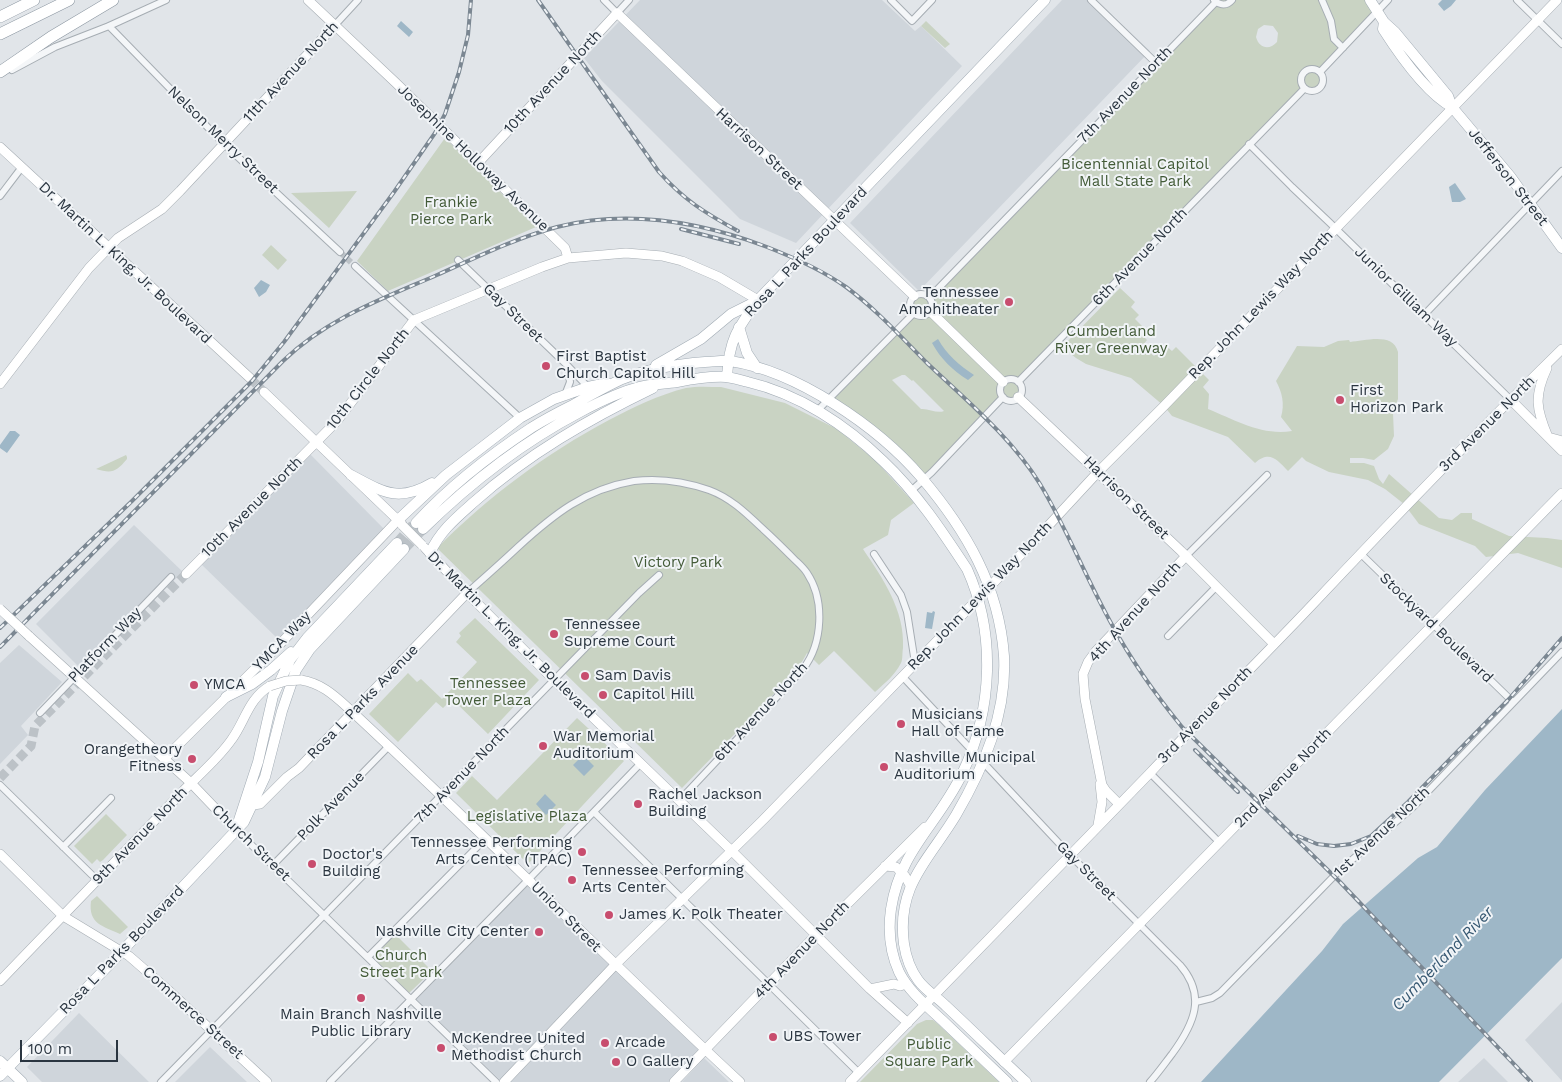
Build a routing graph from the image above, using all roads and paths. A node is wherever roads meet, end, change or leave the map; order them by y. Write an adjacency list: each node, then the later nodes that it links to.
1 (34, 0): 22 (highway)
2 (69, 0): 26 (highway)
3 (113, 0): 31 (highway)
4 (166, 0): 25 (street)
5 (308, 0): 24 (street, Josephine Holloway Avenue)
6 (358, 0): 24 (street, 11th Avenue North)
7 (604, 0): 21 (street, Harrison Street)
8 (629, 0): 21 (street, 10th Avenue North)
9 (891, 0): 10 (street)
10 (932, 0)
11 (1045, 0): 42 (main road, Rosa L Parks Boulevard)
12 (1091, 0): 29 (street)
13 (1232, 0): 18 (street, 7th Avenue North)
14 (1322, 0): 28 (street)
15 (1388, 0): 20 (street, 6th Avenue North)
16 (1516, 0): 23 (street)
17 (1557, 0): 23 (street, Rep. John Lewis Way North)
18 (1215, 1): 29 (street, 7th Avenue North)
19 (1368, 1): 20 (main road, Jefferson Street)
20 (1377, 12): 28 (street, 6th Avenue North); 33 (main road, Jefferson Street)
21 (617, 13): 37 (street, 10th Avenue North); 42 (street, Harrison Street)
22 (0, 17)
23 (1538, 20): 27 (street); 33 (street, Rep. John Lewis Way North)
24 (335, 25): 34 (street, 11th Avenue North); 37 (street, Josephine Holloway Avenue)
25 (109, 26): 31 (street); 34 (street, Nelson Merry Street)
26 (0, 34)
27 (1562, 44)
28 (1343, 48): 30 (street, 6th Avenue North)
29 (1156, 63): 52 (street, 7th Avenue North)
30 (1320, 72): 32 (street, 6th Avenue North); 32 (street, 6th Avenue North)
31 (0, 74)
32 (1304, 89): 35 (street, 6th Avenue North)
33 (1452, 107): 41 (main road, Jefferson Street); 43 (street, Rep. John Lewis Way North)
34 (224, 144): 44 (street, 11th Avenue North); 46 (street, Nelson Merry Street)
35 (1249, 144): 43 (street, Junior Gilliam Way); 70 (street, 6th Avenue North)
36 (0, 147): 38 (street, Dr. Martin L. King, Jr. Boulevard)
37 (478, 164): 47 (street, Josephine Holloway Avenue)
38 (22, 167): 40 (street); 44 (street, Dr. Martin L. King, Jr. Boulevard)
39 (1562, 171): 41 (street)
40 (0, 196)
41 (1530, 204): 45 (main road, Jefferson Street); 56 (street)
42 (835, 221): 51 (street, Harrison Street); 53 (main road, Rosa L Parks Boulevard)
43 (1335, 228): 56 (street, Junior Gilliam Way); 85 (street, Rep. John Lewis Way North)
44 (109, 247): 66 (street, 11th Avenue North); 67 (street, Dr. Martin L. King, Jr. Boulevard)
45 (1562, 248)
46 (340, 252)
47 (568, 258): 50 (street, 10th Circle North); 53 (street, 10th Circle North)
48 (458, 260): 50 (street, Gay Street)
49 (355, 266): 57 (street)
50 (488, 289): 57 (street, 10th Circle North); 62 (street, Gay Street)
51 (914, 296): 52 (street); 55 (street)
52 (930, 297): 54 (street)
53 (758, 300): 58 (main road, Rosa L Parks Boulevard); 64 (main road)
54 (930, 311): 55 (street); 69 (street)
55 (914, 313): 77 (street)
56 (1424, 314): 78 (street, Junior Gilliam Way)
57 (414, 320): 80 (street); 82 (street, 10th Circle North)
58 (739, 327): 60 (main road, Rosa L Parks Boulevard); 63 (main road)
59 (1562, 350): 61 (street, 3rd Avenue North)
60 (728, 361): 63 (main road); 64 (main road); 65 (main road)
61 (1550, 362): 78 (street, 3rd Avenue North); 81 (street)
62 (566, 364): 72 (street, Gay Street); 74 (street)
63 (757, 368): 77 (main road)
64 (635, 375): 68 (main road)
65 (727, 377): 71 (main road); 79 (main road)
66 (2, 378)
67 (250, 378)
68 (622, 379): 71 (main road); 72 (main road)
69 (1003, 382): 70 (street); 75 (street)
70 (1018, 382): 76 (street)
71 (661, 384): 93 (main road)
72 (588, 387): 74 (main road)
73 (264, 392): 82 (street, Dr. Martin L. King, Jr. Boulevard)
74 (565, 396): 80 (main road)
75 (1003, 397): 76 (street); 89 (street)
76 (1018, 398): 85 (street, Harrison Street)
77 (828, 400): 79 (street); 89 (main road)
78 (1511, 400): 81 (street, Junior Gilliam Way); 94 (street, 3rd Avenue North)
79 (818, 411): 90 (main road)
80 (520, 418): 87 (main road)
81 (1548, 437): 83 (street); 84 (street, Junior Gilliam Way)
82 (317, 441): 86 (street, Dr. Martin L. King, Jr. Boulevard); 97 (street, 10th Avenue North)
83 (1562, 441)
84 (1562, 451)
85 (1098, 472): 96 (street, Harrison Street); 100 (street, Rep. John Lewis Way North)
86 (351, 475): 87 (main road); 92 (street, Dr. Martin L. King, Jr. Boulevard)
87 (446, 475): 92 (main road)
88 (1267, 475): 96 (street, 4th Avenue North)
89 (924, 480): 90 (street); 100 (main road)
90 (911, 491): 103 (main road)
91 (1562, 493): 105 (street, 2nd Avenue North)
92 (400, 522): 93 (street, Dr. Martin L. King, Jr. Boulevard, bridge); 115 (street, YMCA Way)
93 (426, 549): 102 (street, Dr. Martin L. King, Jr. Boulevard)
94 (1360, 553): 105 (street, Stockyard Boulevard); 108 (street, 3rd Avenue North)
95 (874, 554): 110 (street)
96 (1186, 556): 101 (street, Harrison Street); 125 (street, 4th Avenue North)
97 (186, 574)
98 (659, 575): 113 (street, 7th Avenue North)
99 (171, 577): 112 (street, Platform Way)
100 (990, 587): 103 (street, Rep. John Lewis Way North); 122 (main road)
101 (1216, 587): 106 (street); 108 (street, Harrison Street)
102 (467, 593): 113 (street, Dr. Martin L. King, Jr. Boulevard); 118 (street, Rosa L Parks Avenue); 130 (street, 6th Avenue North)
103 (978, 599): 110 (street, Rep. John Lewis Way North); 120 (main road)
104 (0, 609): 112 (street, Church Street, bridge)
105 (1433, 624): 116 (street, Stockyard Boulevard); 138 (street, 2nd Avenue North)
106 (1168, 636)
107 (307, 638): 115 (main road); 132 (main road, Rosa L Parks Boulevard); 136 (main road, Rosa L Parks Boulevard)
108 (1274, 644): 124 (street, 3rd Avenue North)
109 (1562, 652): 116 (street, 1st Avenue North)
110 (915, 663): 111 (street, Rep. John Lewis Way North)
111 (902, 677): 120 (street, Gay Street); 140 (street, Rep. John Lewis Way North)
112 (74, 678): 117 (street, Platform Way); 121 (street, Church Street)
113 (554, 680): 123 (street, Dr. Martin L. King, Jr. Boulevard); 128 (street, 7th Avenue North)
114 (270, 686): 118 (street, Union Street, bridge); 126 (street, 9th Avenue North)
115 (226, 697): 121 (street, YMCA Way)
116 (1513, 702): 163 (street, 1st Avenue North)
117 (40, 713)
118 (353, 713): 119 (street, Union Street); 132 (street, Rosa L Parks Avenue)
119 (389, 746): 128 (street, Union Street); 143 (street, Polk Avenue)
120 (972, 750): 122 (street, Gay Street); 134 (main road)
121 (164, 759): 126 (street, Church Street)
122 (983, 763): 142 (street, Gay Street); 148 (main road)
123 (640, 764): 130 (street, Dr. Martin L. King, Jr. Boulevard); 133 (street)
124 (1150, 773): 131 (street, 3rd Avenue North); 138 (street)
125 (1099, 776): 131 (street, 4th Avenue North); 135 (street)
126 (191, 783): 136 (street, Church Street); 151 (street, 9th Avenue North)
127 (0, 785): 139 (street)
128 (441, 796): 137 (street, Union Street); 150 (street, 7th Avenue North)
129 (111, 798): 139 (street)
130 (679, 801): 140 (street, Dr. Martin L. King, Jr. Boulevard)
131 (1119, 804): 135 (street, 3rd Avenue North)
132 (253, 805): 136 (main road, Rosa L Parks Boulevard)
133 (594, 812): 147 (street); 149 (street)
134 (932, 820): 144 (street, 4th Avenue North); 145 (main road)
135 (1098, 826): 142 (street, 3rd Avenue North)
136 (236, 830): 143 (street, Church Street); 154 (main road, Rosa L Parks Boulevard)
137 (486, 838): 147 (street, Union Street); 155 (street)
138 (1220, 843): 152 (street, 2nd Avenue North)
139 (63, 847): 146 (street)
140 (732, 851): 149 (street, Rep. John Lewis Way North); 153 (street, Dr. Martin L. King, Jr. Boulevard)
141 (0, 854): 151 (street, Commerce Street)
142 (1070, 855): 152 (street, Gay Street); 161 (street, 3rd Avenue North)
143 (273, 865): 150 (street, Church Street)
144 (885, 866): 145 (street); 153 (street, 4th Avenue North)
145 (901, 871): 148 (street); 159 (main road)
146 (92, 874)
147 (529, 880): 156 (street, Union Street); 162 (street)
148 (910, 885): 161 (main road)
149 (682, 899): 156 (street, Rep. John Lewis Way North); 158 (street)
150 (325, 915): 155 (street, Church Street); 166 (street, 7th Avenue North)
151 (63, 916): 154 (street, Commerce Street); 157 (street, 9th Avenue North)
152 (1139, 924): 163 (street, Gay Street); 168 (street, 2nd Avenue North)
153 (816, 935): 158 (street, 4th Avenue North); 160 (street, Dr. Martin L. King, Jr. Boulevard)
154 (122, 951): 166 (street, Commerce Street); 169 (main road, Rosa L Parks Boulevard)
155 (368, 957): 162 (street, Church Street)
156 (615, 966): 167 (street, Union Street); 176 (street, Rep. John Lewis Way North)
157 (0, 981)
158 (769, 984): 167 (street, 4th Avenue North); 170 (street)
159 (906, 984): 160 (street); 164 (main road)
160 (870, 989): 165 (street, Dr. Martin L. King, Jr. Boulevard)
161 (934, 995): 164 (street, 3rd Avenue North); 168 (main road)
162 (412, 1000): 174 (street); 175 (street, Church Street)
163 (1196, 1002): 182 (street)
164 (926, 1004): 165 (street, 3rd Avenue North); 180 (main road)
165 (908, 1023): 170 (street, 3rd Avenue North)
166 (212, 1031): 172 (street, 7th Avenue North); 173 (street, Commerce Street)
167 (705, 1050): 177 (street, 4th Avenue North); 178 (street, Union Street)
168 (1004, 1062): 181 (main road)
169 (2, 1068): 171 (main road)
170 (859, 1073): 179 (street, 3rd Avenue North)
171 (22, 1082)
172 (160, 1082)
173 (267, 1082)
174 (330, 1082)
175 (496, 1082)
176 (504, 1082)
177 (674, 1082)
178 (740, 1082)
179 (850, 1082)
180 (1007, 1082)
181 (1026, 1082)
182 (1150, 1082)

